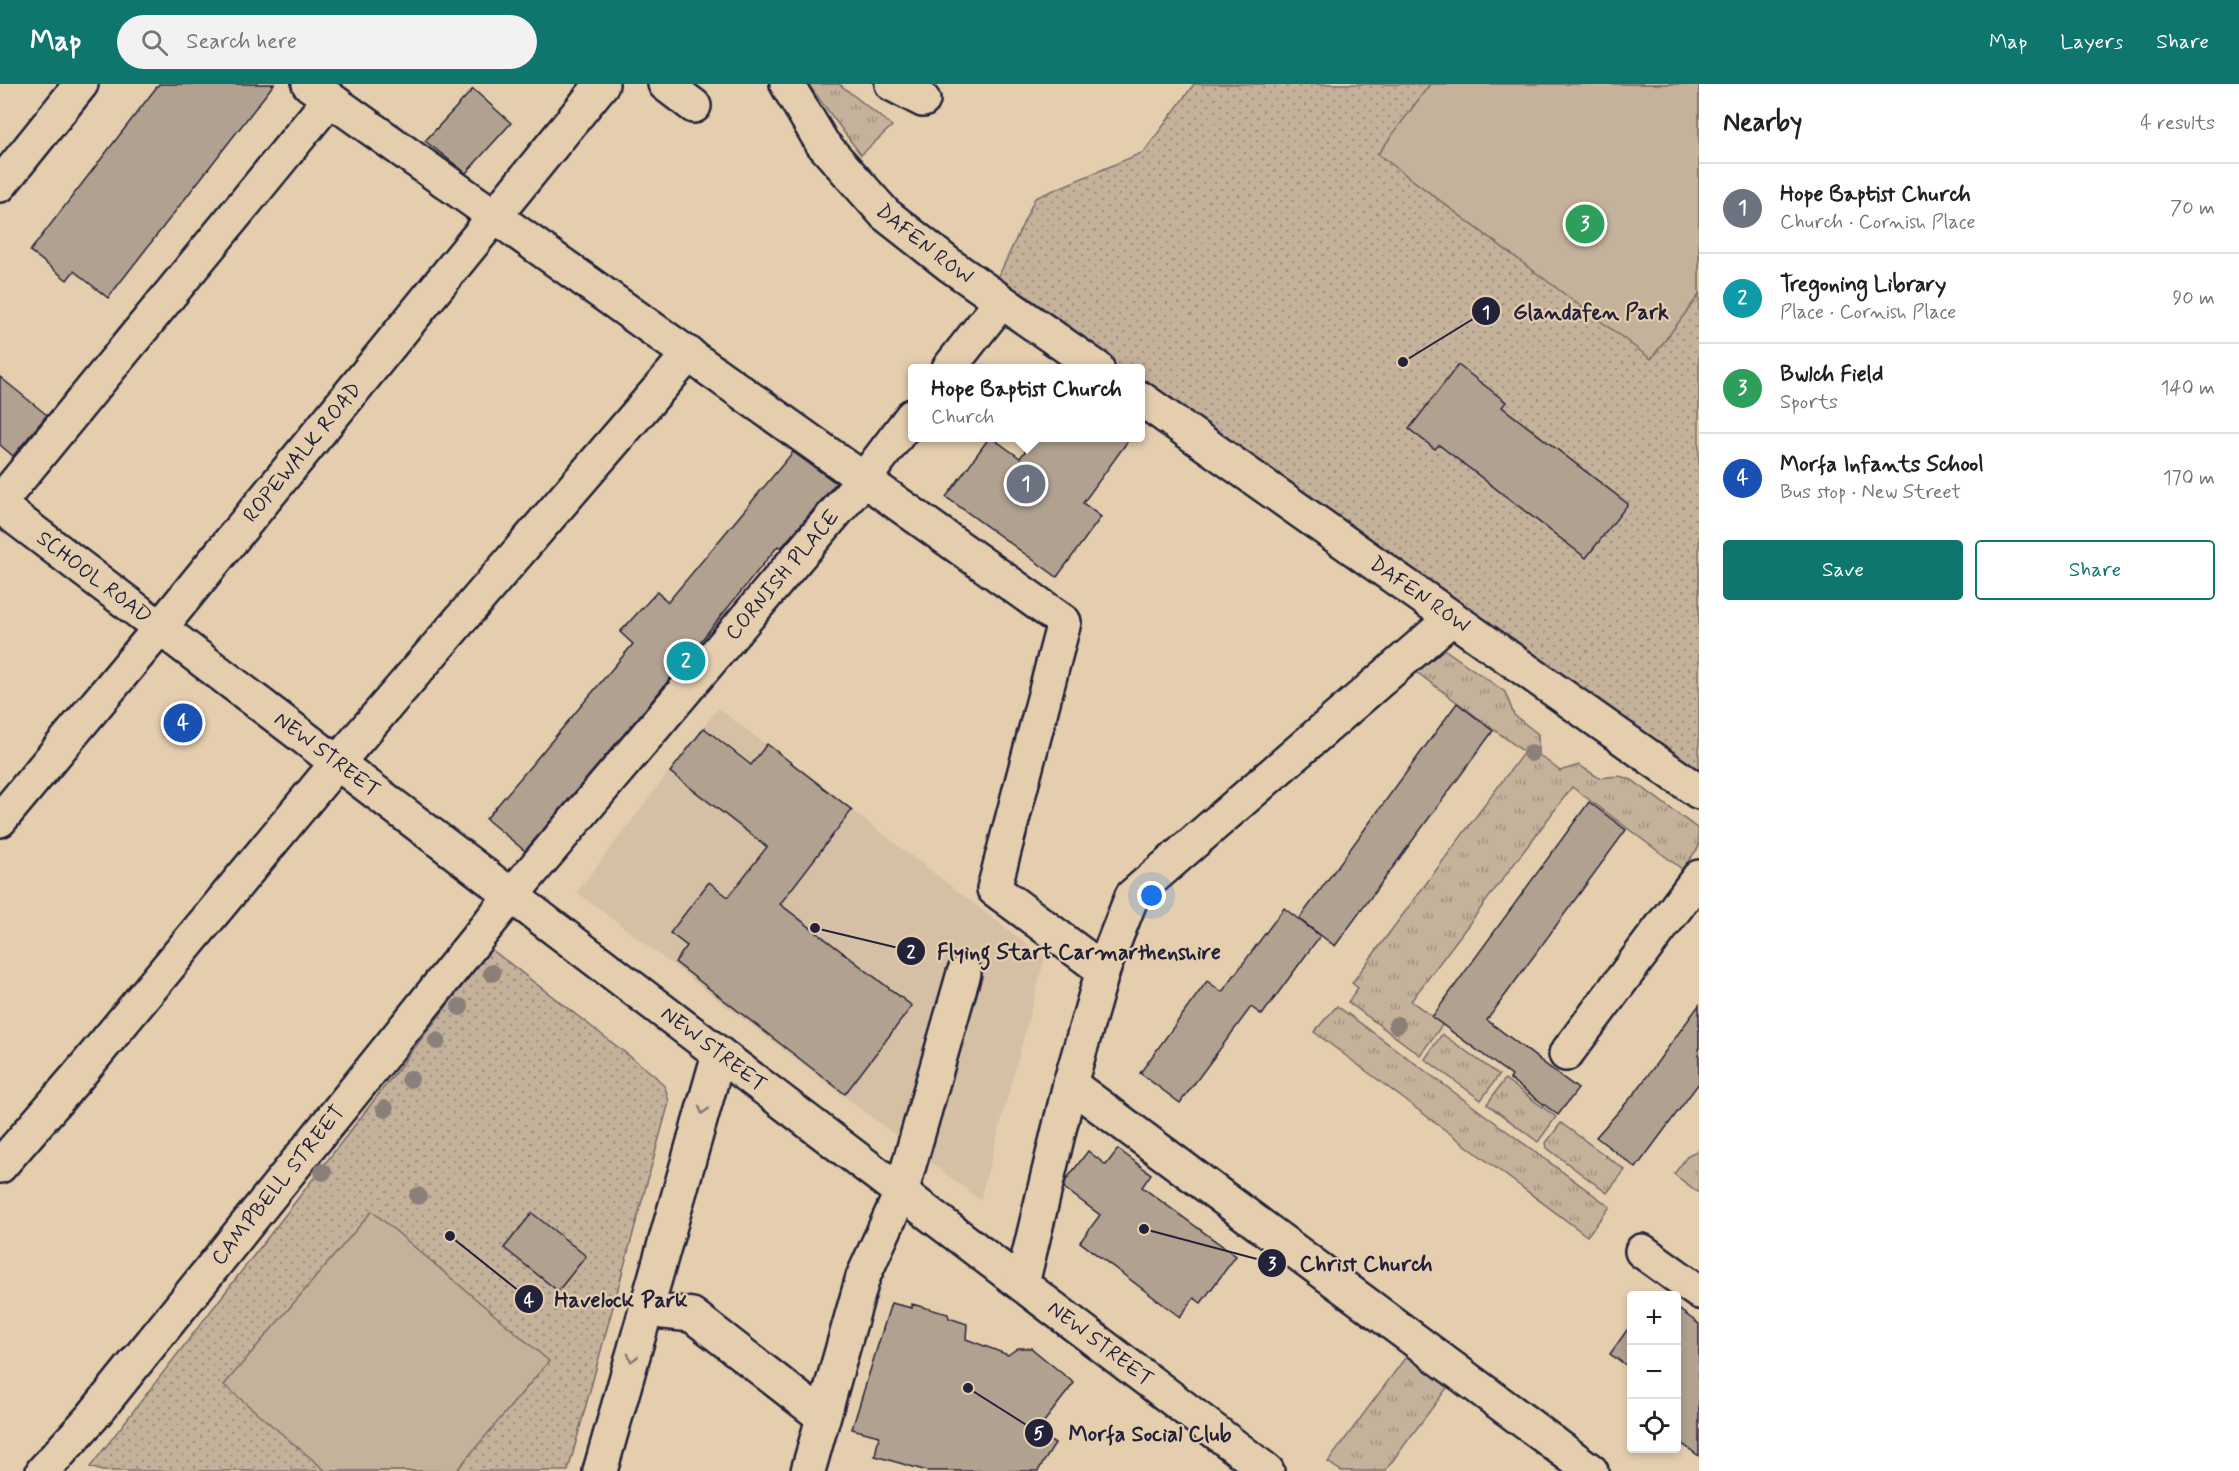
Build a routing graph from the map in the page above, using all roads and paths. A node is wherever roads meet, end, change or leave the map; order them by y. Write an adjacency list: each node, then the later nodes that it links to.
1 (81, 84): 9 (street)
2 (602, 84): 10 (street, ROPEWALK ROAD)
3 (665, 84): 8 (street)
4 (787, 84): 11 (street, DAFEN ROW)
5 (892, 84): 7 (street)
6 (320, 91): 10 (street); 18 (street)
7 (923, 100)
8 (694, 106)
9 (0, 185)
10 (495, 215): 12 (street); 20 (street, ROPEWALK ROAD)
11 (1001, 302): 13 (street); 14 (street, DAFEN ROW)
12 (689, 354): 17 (street); 21 (street)
13 (953, 364)
14 (1090, 364)
15 (1145, 403): 19 (street, DAFEN ROW)
16 (908, 421): 17 (street, CORNISH PLACE)
17 (864, 479): 25 (street, CORNISH PLACE); 26 (street)
18 (0, 504): 20 (street, SCHOOL ROAD)
19 (1452, 618): 22 (street, DAFEN ROW); 26 (street)
20 (160, 628): 21 (street, NEW STREET); 23 (street, ROPEWALK ROAD)
21 (337, 762): 25 (street, NEW STREET); 31 (street)
22 (1699, 792)
23 (0, 820)
24 (1699, 877): 29 (street)
25 (512, 896): 28 (street, NEW STREET); 38 (street, CAMPBELL STREET)
26 (1103, 970): 30 (street)
27 (964, 973): 32 (street)
28 (719, 1054): 32 (street, NEW STREET); 36 (street, one-way to 36)
29 (1566, 1054)
30 (1070, 1084): 34 (street); 42 (street)
31 (0, 1166)
32 (901, 1192): 34 (street, NEW STREET); 37 (street)
33 (1642, 1251): 35 (street)
34 (1022, 1284): 41 (street, NEW STREET)
35 (1699, 1292)
36 (646, 1310): 37 (street); 39 (street, one-way to 39)
37 (823, 1417): 40 (street)
38 (42, 1471)
39 (600, 1471)
40 (808, 1471)
41 (1267, 1471)
42 (1591, 1471)

